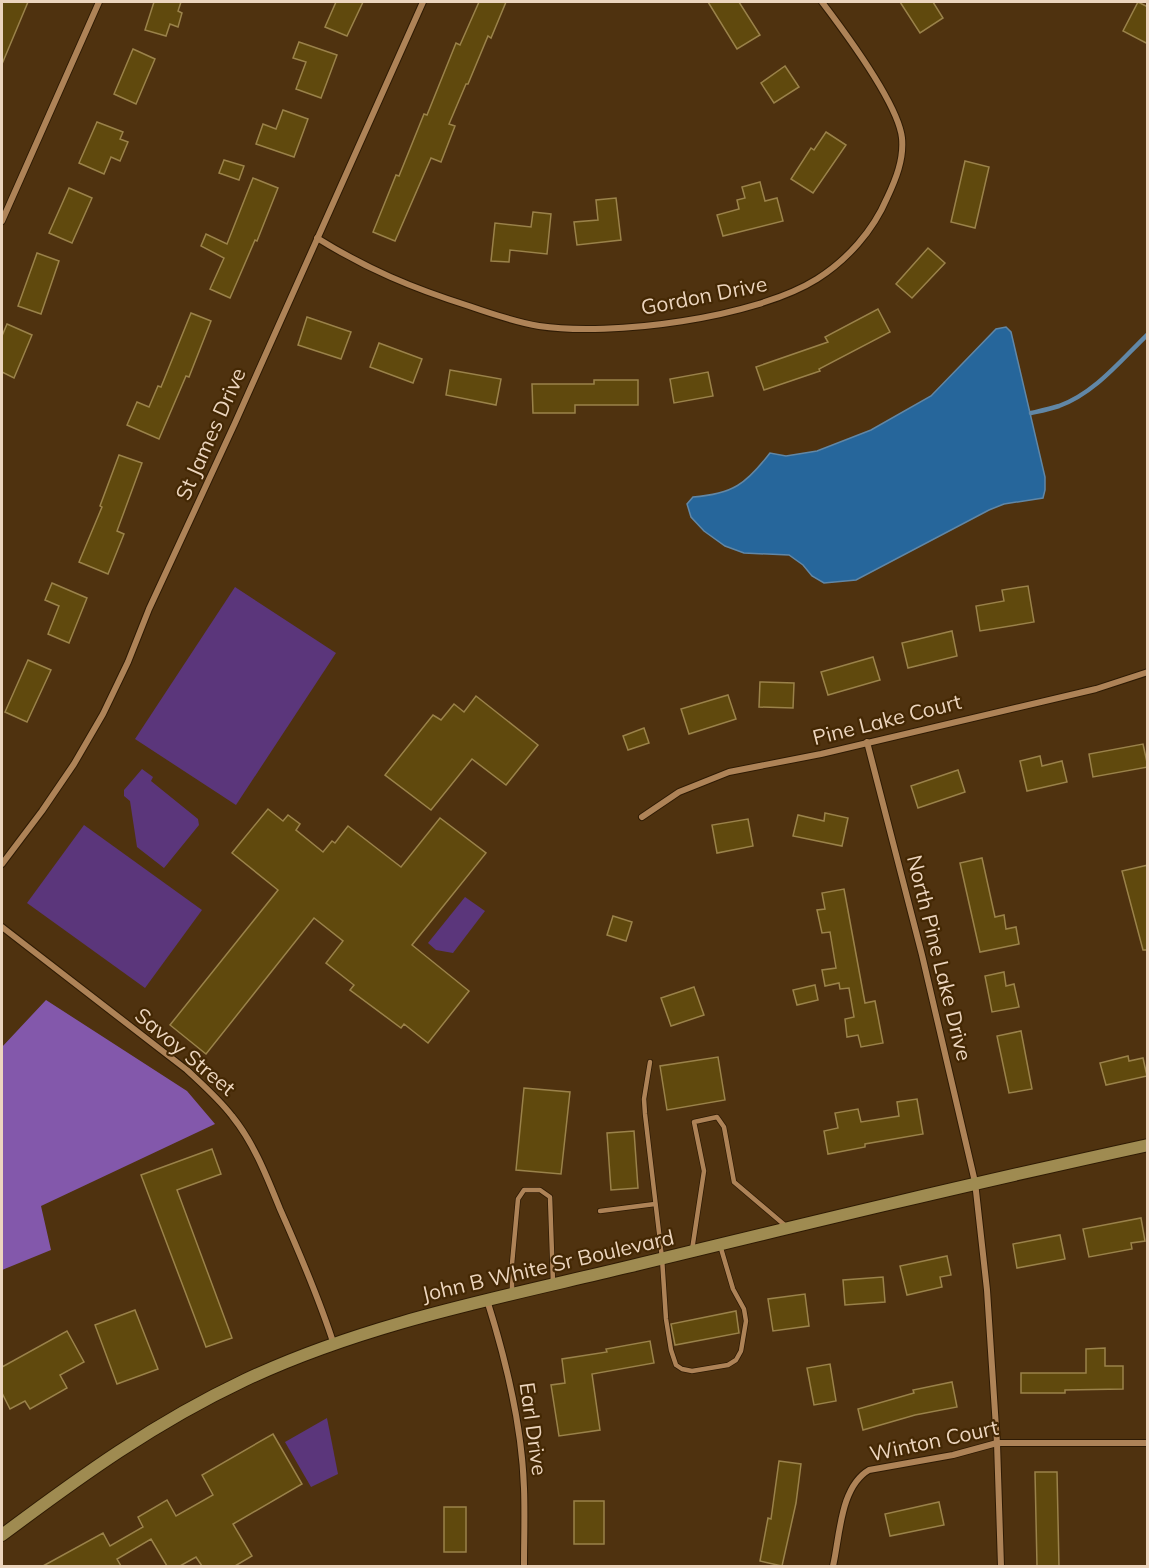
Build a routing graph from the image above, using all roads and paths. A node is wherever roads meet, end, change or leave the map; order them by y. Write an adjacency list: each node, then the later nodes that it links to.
1 (99, 2): 4 (street)
2 (423, 2): 5 (street, St James Drive)
3 (822, 2): 5 (street, Gordon Drive)
4 (2, 221)
5 (317, 238): 9 (street, St James Drive)
6 (1148, 672): 7 (street, Pine Lake Court)
7 (867, 742): 8 (street, Pine Lake Court); 13 (street, North Pine Lake Drive)
8 (642, 817)
9 (2, 864)
10 (2, 927): 23 (street, Savoy Street)
11 (650, 1062): 14 (lane)
12 (1148, 1145): 13 (main road, John B White Sr Boulevard)
13 (975, 1182): 16 (main road, John B White Sr Boulevard); 24 (street, North Pine Lake Drive)
14 (655, 1204): 15 (lane); 19 (lane)
15 (600, 1212)
16 (789, 1229): 17 (main road, John B White Sr Boulevard); 18 (lane)
17 (720, 1245): 18 (main road, John B White Sr Boulevard); 19 (lane)
18 (692, 1251): 19 (main road, John B White Sr Boulevard)
19 (662, 1258): 20 (main road, John B White Sr Boulevard)
20 (553, 1283): 21 (main road, John B White Sr Boulevard); 21 (lane)
21 (512, 1293): 22 (main road, John B White Sr Boulevard)
22 (487, 1299): 23 (main road, John B White Sr Boulevard); 27 (street, Earl Drive)
23 (334, 1344): 26 (main road, John B White Sr Boulevard)
24 (997, 1443): 25 (street, Winton Court); 28 (street, Winton Court); 29 (street, North Pine Lake Drive)
25 (1148, 1443)
26 (2, 1535)
27 (524, 1566)
28 (833, 1566)
29 (1001, 1566)

